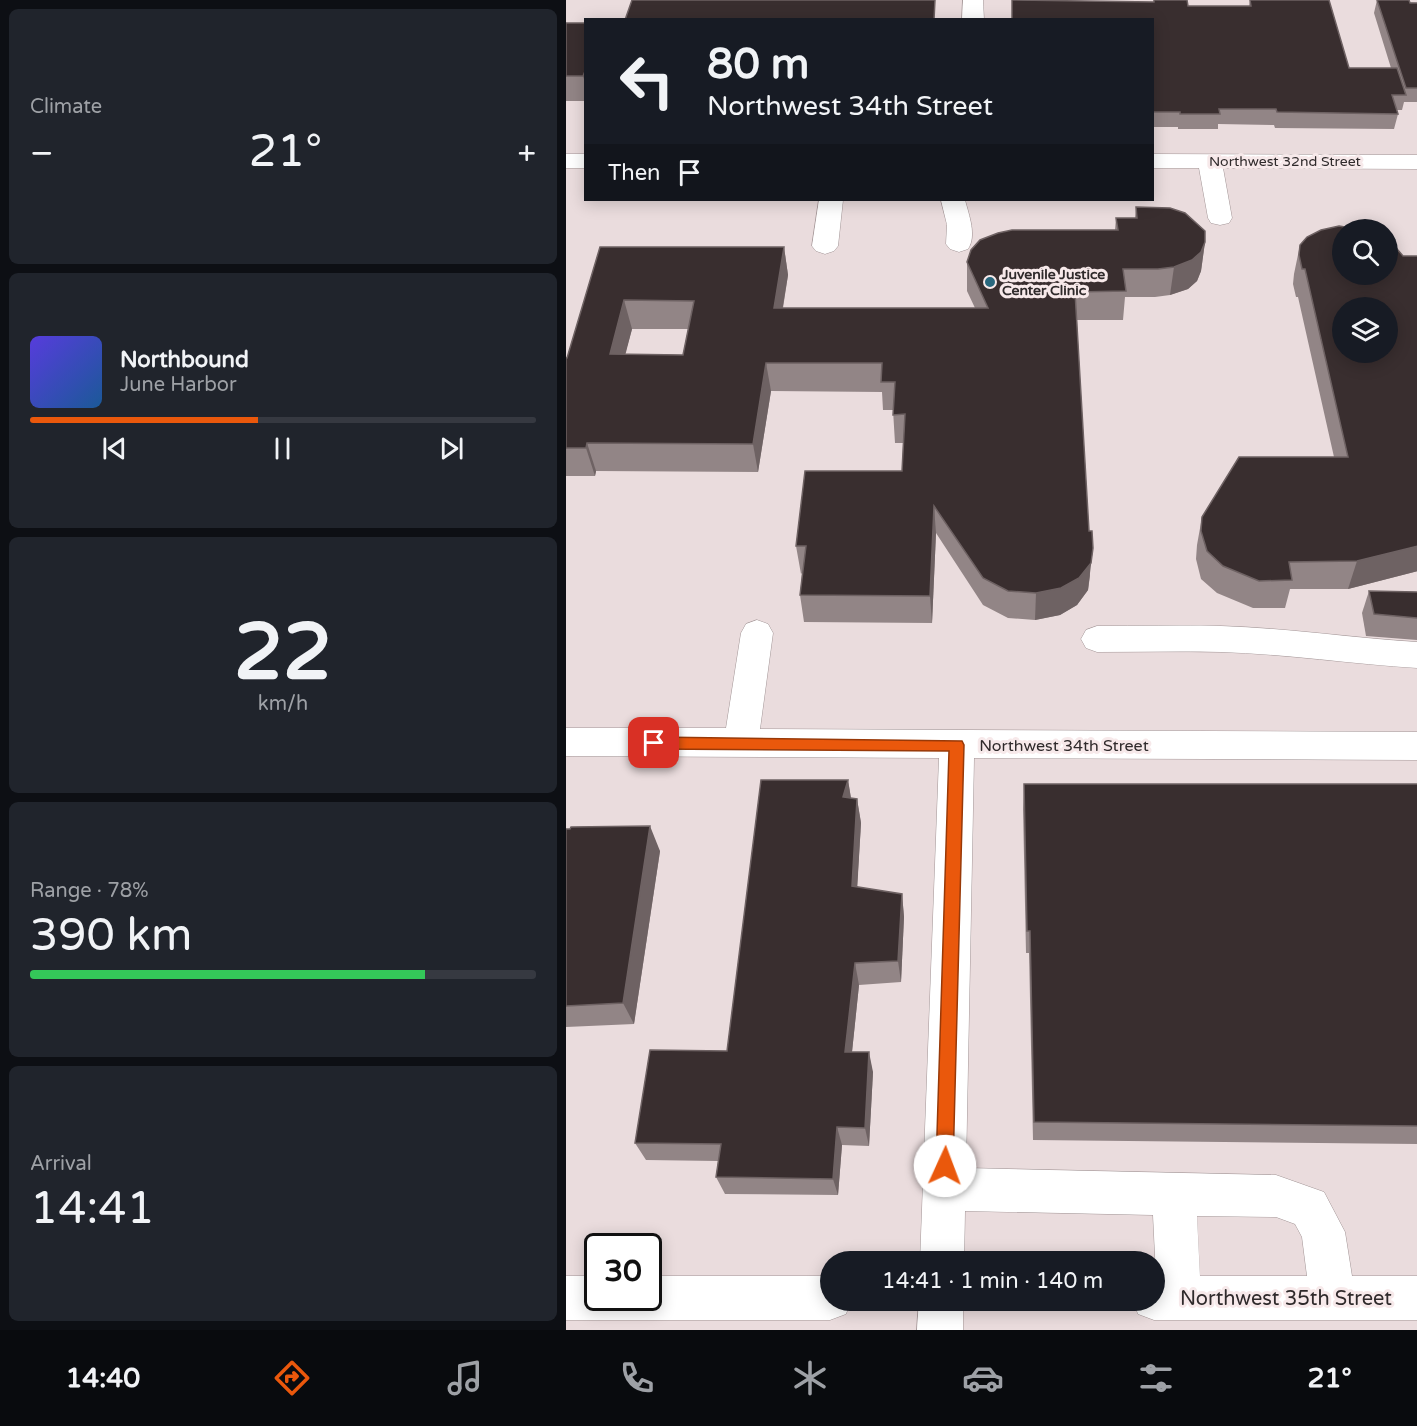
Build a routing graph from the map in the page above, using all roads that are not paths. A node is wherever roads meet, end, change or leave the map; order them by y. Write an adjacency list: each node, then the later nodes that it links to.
1 (973, 0): 2 (street)
2 (973, 18)
3 (566, 160): 4 (street)
4 (584, 160)
5 (1154, 161): 6 (street, Northwest 32nd Street)
6 (1210, 161): 7 (street, Northwest 32nd Street); 10 (street)
7 (1418, 162)
8 (831, 201): 12 (street)
9 (953, 201): 11 (street)
10 (1220, 218)
11 (959, 244)
12 (825, 246)
13 (757, 633): 17 (street)
14 (1097, 639): 15 (street)
15 (1418, 655)
16 (566, 742): 17 (street, Northwest 34th Street)
17 (741, 744): 18 (street, Northwest 34th Street)
18 (957, 745): 19 (street, Northwest 34th Street); 20 (street)
19 (1418, 746)
20 (944, 1189): 21 (street); 22 (street)
21 (1174, 1196): 25 (street); 26 (street)
22 (942, 1251)
23 (566, 1298): 24 (street)
24 (820, 1298)
25 (1167, 1298): 26 (street, Northwest 35th Street)
26 (1333, 1298): 27 (street, Northwest 35th Street)
27 (1418, 1298)
28 (941, 1311): 29 (street)
29 (940, 1330)

